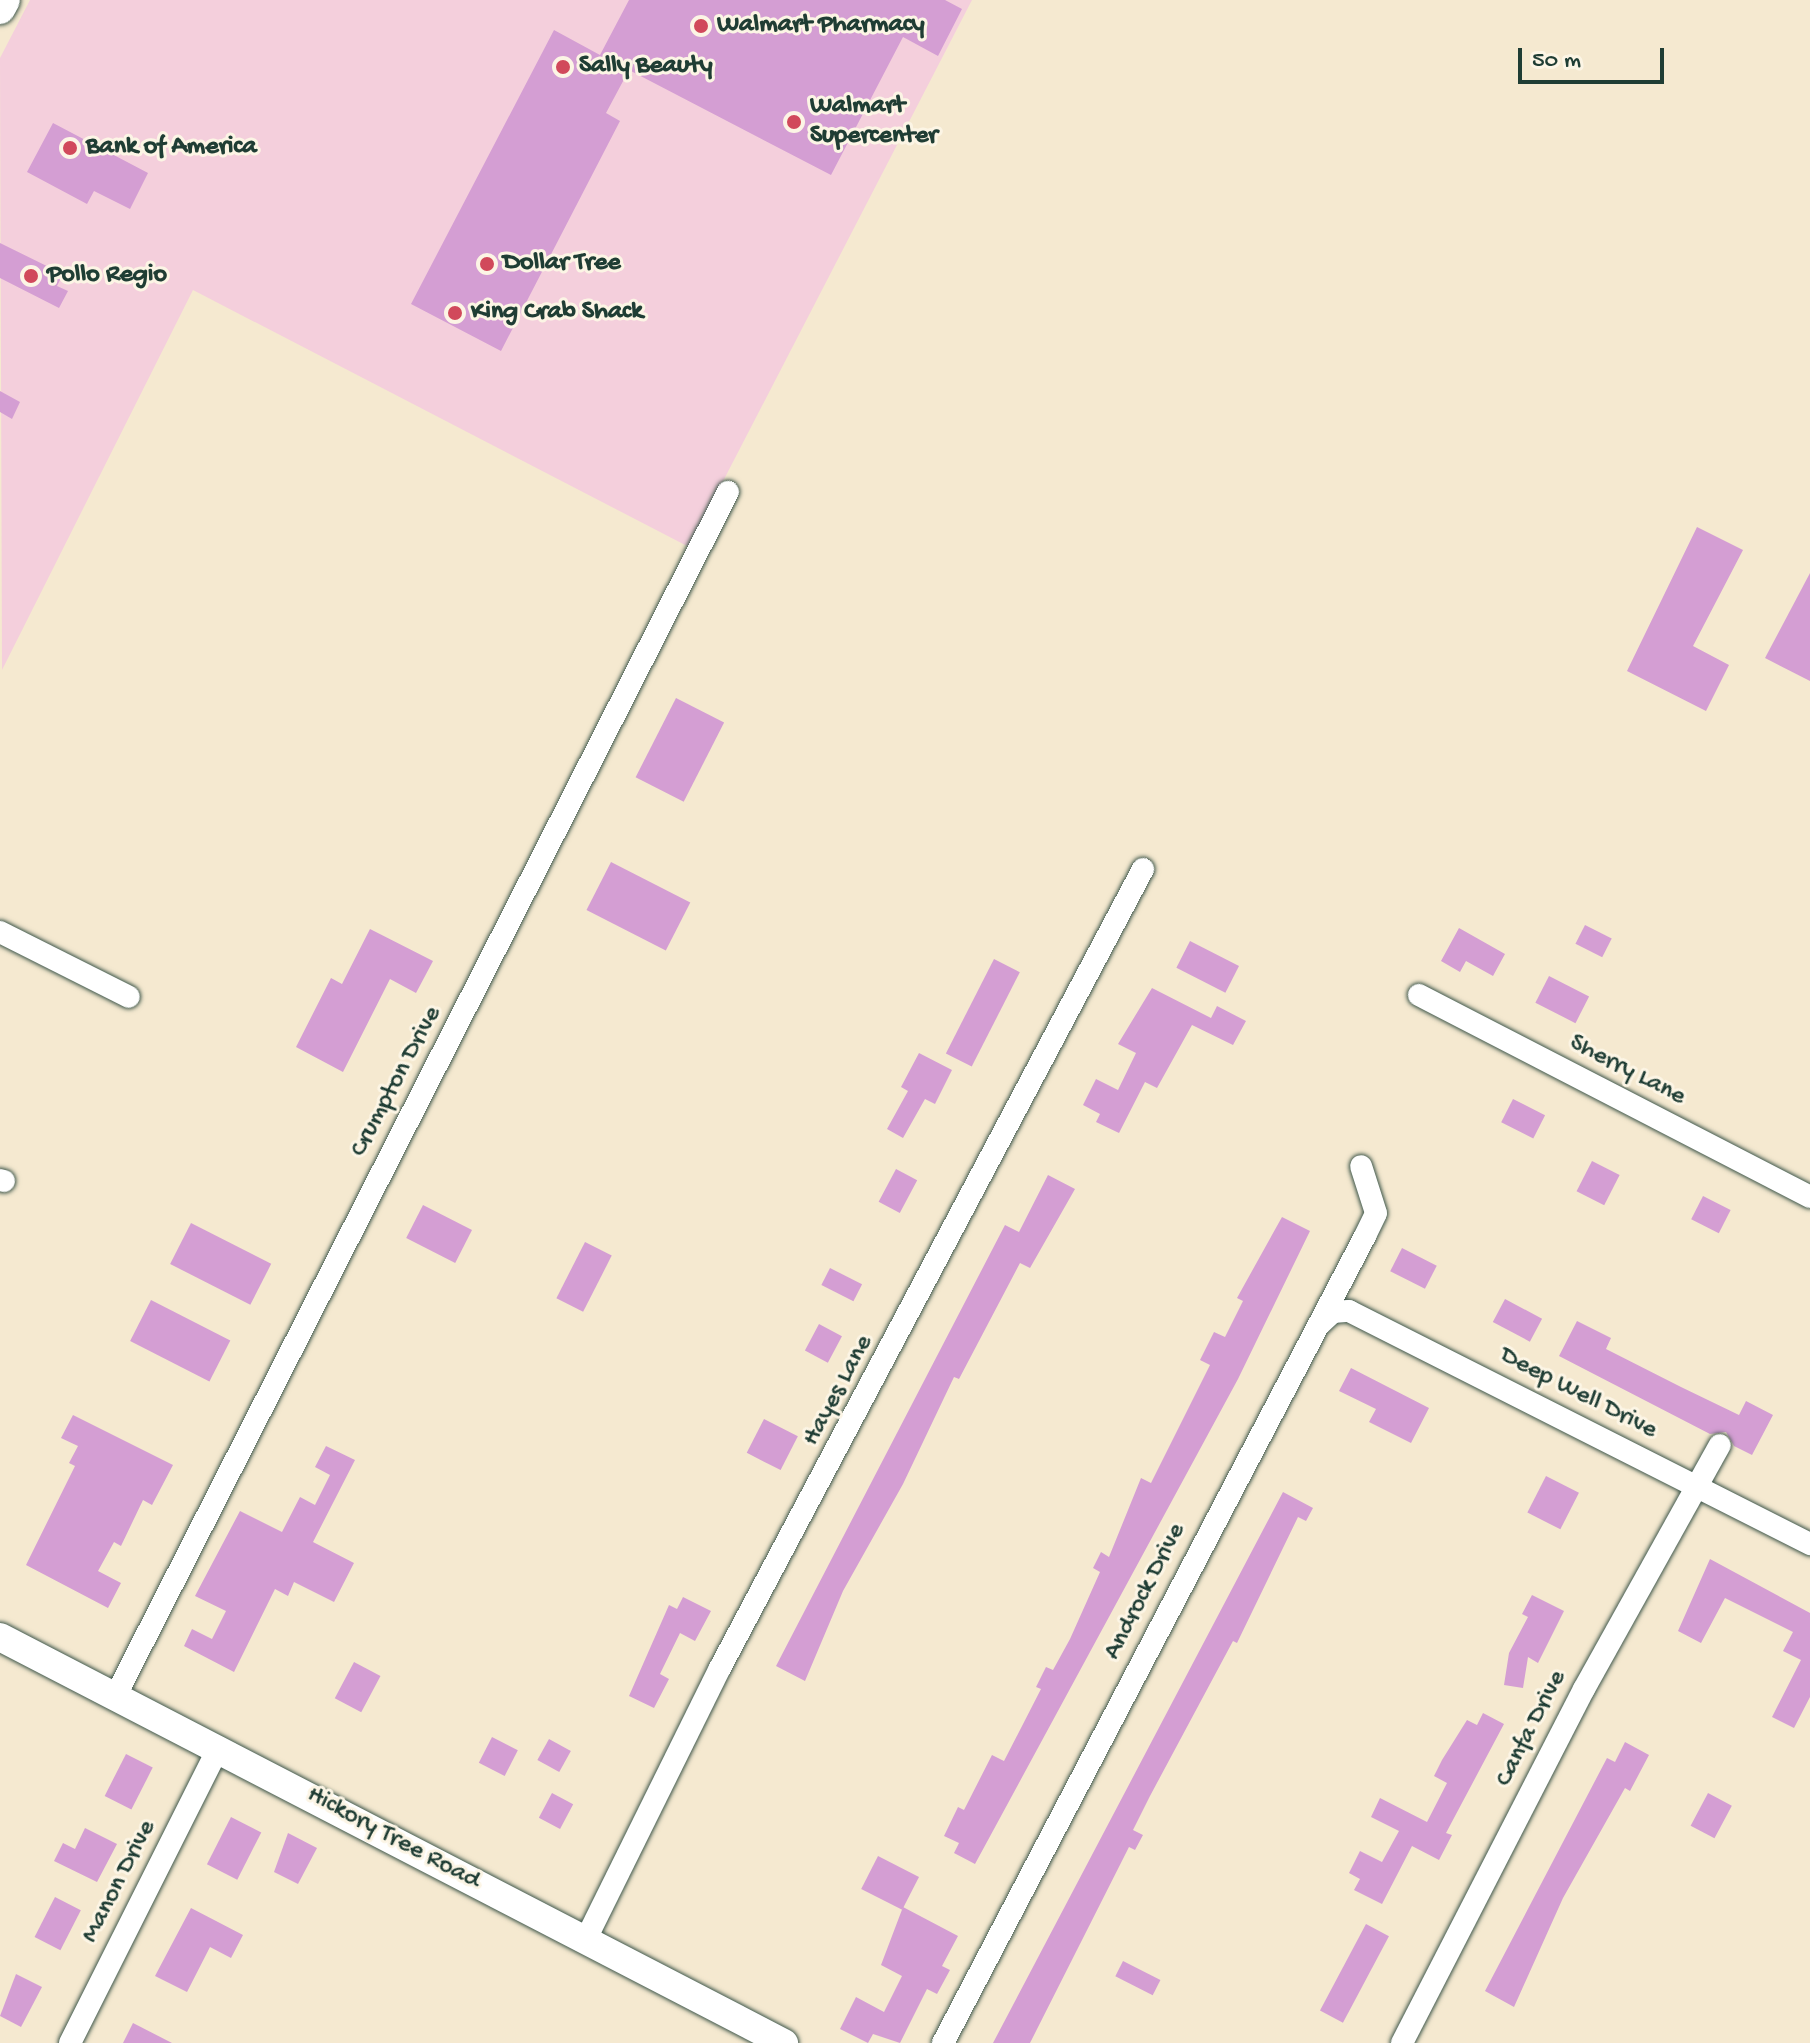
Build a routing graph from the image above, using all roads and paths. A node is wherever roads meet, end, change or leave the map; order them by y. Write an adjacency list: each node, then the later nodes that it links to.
1 (5, 0): 2 (main road)
2 (0, 9)
3 (728, 492): 15 (street, Crumpton Drive)
4 (1143, 869): 17 (street, Hayes Lane)
5 (0, 932): 7 (street)
6 (1419, 995): 9 (street, Sherry Lane)
7 (129, 997)
8 (1361, 1166): 10 (street, Androck Drive)
9 (1810, 1197)
10 (1320, 1324): 12 (street, Deep Well Drive); 20 (street, Androck Drive)
11 (1720, 1445): 12 (street, Canfa Drive)
12 (1696, 1485): 13 (street, Deep Well Drive); 21 (street, Canfa Drive)
13 (1810, 1544)
14 (0, 1637): 15 (street, Hickory Tree Road)
15 (115, 1697): 16 (street, Hickory Tree Road)
16 (219, 1747): 17 (street, Hickory Tree Road); 18 (street, Manon Drive)
17 (586, 1939): 19 (street, Hickory Tree Road)
18 (70, 2043)
19 (784, 2043)
20 (943, 2043)
21 (1402, 2043)

